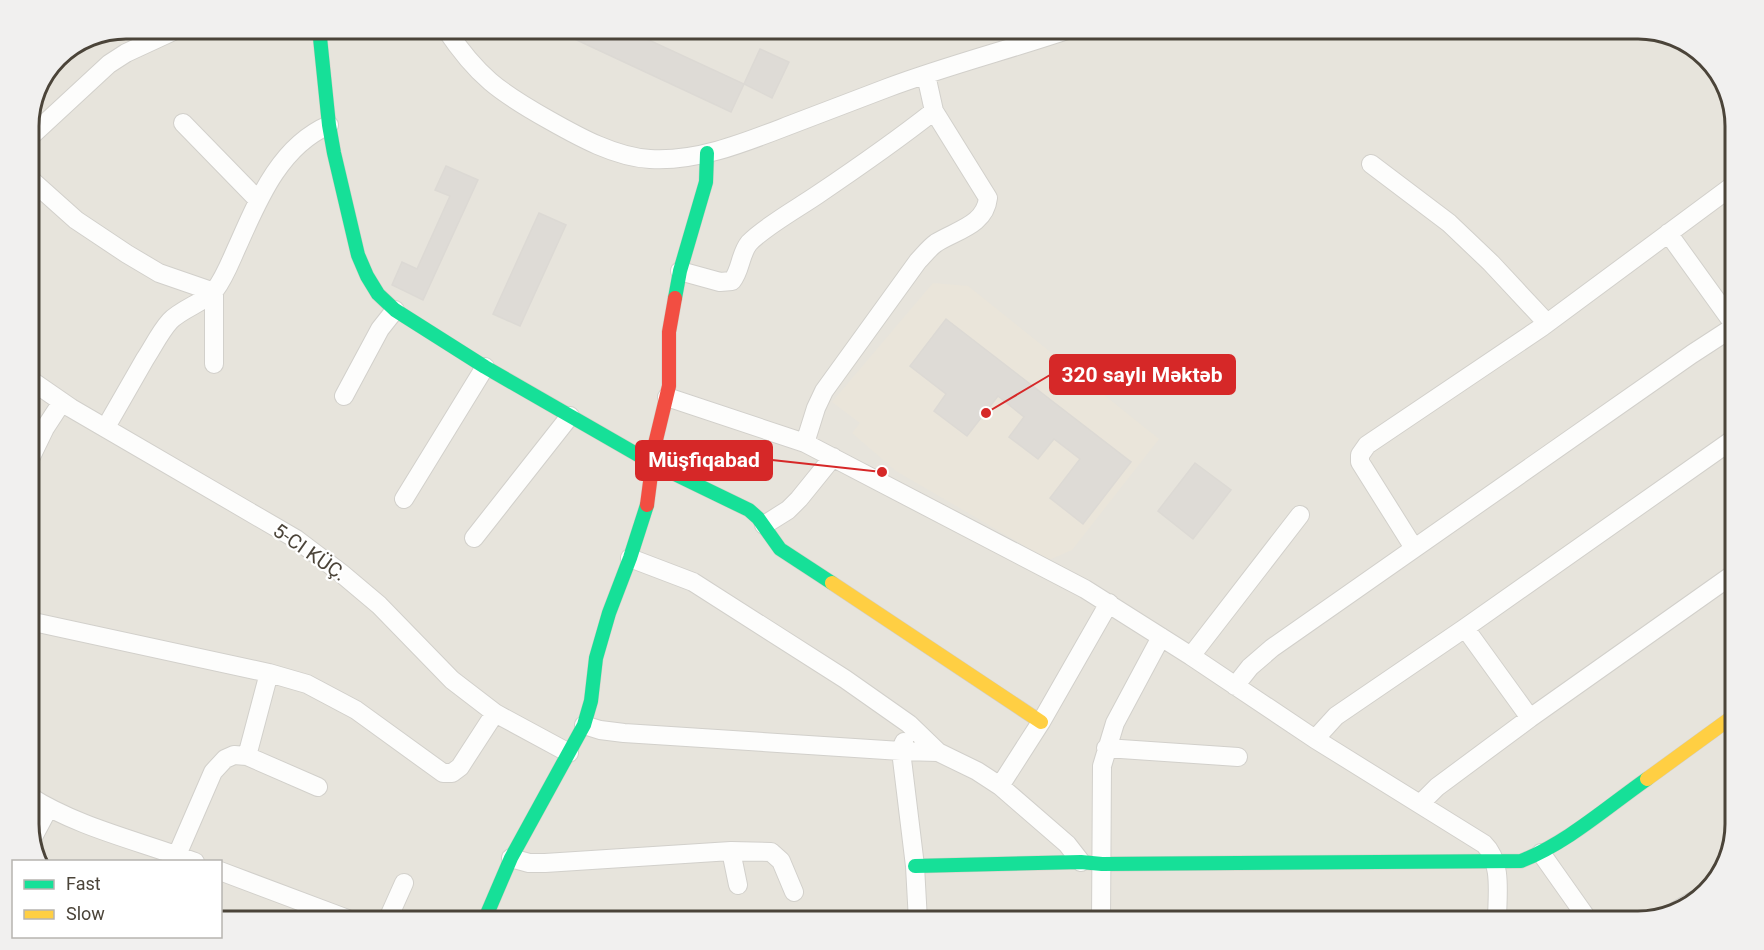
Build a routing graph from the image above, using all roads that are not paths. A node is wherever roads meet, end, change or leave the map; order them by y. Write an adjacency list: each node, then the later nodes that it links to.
1 (156, 39): 9 (street)
2 (320, 39): 8 (street)
3 (452, 39): 10 (street)
4 (1039, 39): 5 (street)
5 (926, 75): 6 (street); 10 (street)
6 (934, 111): 16 (street); 31 (street)
7 (183, 123): 14 (street)
8 (329, 125): 14 (street); 18 (street)
9 (39, 129)
10 (707, 153): 16 (street)
11 (1371, 164): 20 (street)
12 (39, 187): 17 (street)
13 (1725, 191): 15 (street)
14 (258, 200): 17 (street)
15 (1668, 233): 19 (street); 20 (street)
16 (680, 271): 26 (street)
17 (214, 292): 22 (street); 29 (street)
18 (395, 310): 23 (street); 25 (street)
19 (1725, 312)
20 (1547, 323): 39 (street)
21 (1725, 333): 39 (street)
22 (214, 364)
23 (485, 367): 28 (street); 35 (street)
24 (39, 386): 27 (street, 5-CI KÜÇ.)
25 (344, 396)
26 (667, 398): 31 (street); 34 (street)
27 (62, 402): 29 (street, 5-CI KÜÇ.); 30 (street)
28 (570, 416): 34 (street); 38 (street)
29 (106, 427): 49 (street, 5-CI KÜÇ.)
30 (39, 441)
31 (805, 443): 33 (street)
32 (1725, 445): 44 (street)
33 (833, 457): 37 (street); 42 (street)
34 (652, 463): 37 (street); 40 (street)
35 (404, 499)
36 (1300, 515): 46 (street)
37 (764, 525): 51 (street)
38 (474, 538)
39 (1414, 548): 48 (street)
40 (630, 558): 53 (street); 54 (street)
41 (1725, 581): 50 (street)
42 (1108, 603): 45 (street); 51 (street)
43 (39, 623): 47 (street)
44 (1465, 628): 50 (street); 55 (street)
45 (1161, 637): 46 (street); 56 (street)
46 (1191, 656): 48 (street)
47 (269, 673): 49 (street); 60 (street)
48 (1235, 686): 55 (street)
49 (495, 713): 59 (street, 5-CI KÜÇ.)
50 (1530, 718): 65 (street)
51 (1041, 722): 62 (street)
52 (1725, 723): 69 (street)
53 (909, 724): 57 (street); 58 (street)
54 (584, 725): 57 (street); 59 (street)
55 (1315, 739): 65 (street)
56 (1106, 748): 61 (street); 76 (street)
57 (901, 751): 58 (street); 77 (street)
58 (938, 752): 62 (street)
59 (569, 753): 72 (street)
60 (248, 756): 63 (street); 71 (street)
61 (1238, 757)
62 (1000, 786): 74 (street)
63 (318, 787)
64 (39, 803): 66 (street)
65 (1420, 804): 75 (street)
66 (48, 809): 67 (street); 70 (street)
67 (39, 826)
68 (731, 851): 72 (street); 80 (street); 81 (street)
69 (1541, 853): 75 (street); 88 (street)
70 (143, 854): 71 (street)
71 (177, 855): 73 (street)
72 (511, 858): 84 (street)
73 (192, 860)
74 (1082, 862): 76 (street); 77 (street)
75 (1496, 863): 76 (street); 87 (street)
76 (1102, 864): 86 (street)
77 (915, 866): 85 (street)
78 (222, 872): 82 (street)
79 (404, 883): 83 (street)
80 (738, 885)
81 (794, 892)
82 (326, 911)
83 (391, 911)
84 (488, 911)
85 (917, 911)
86 (1101, 911)
87 (1497, 911)
88 (1582, 911)

